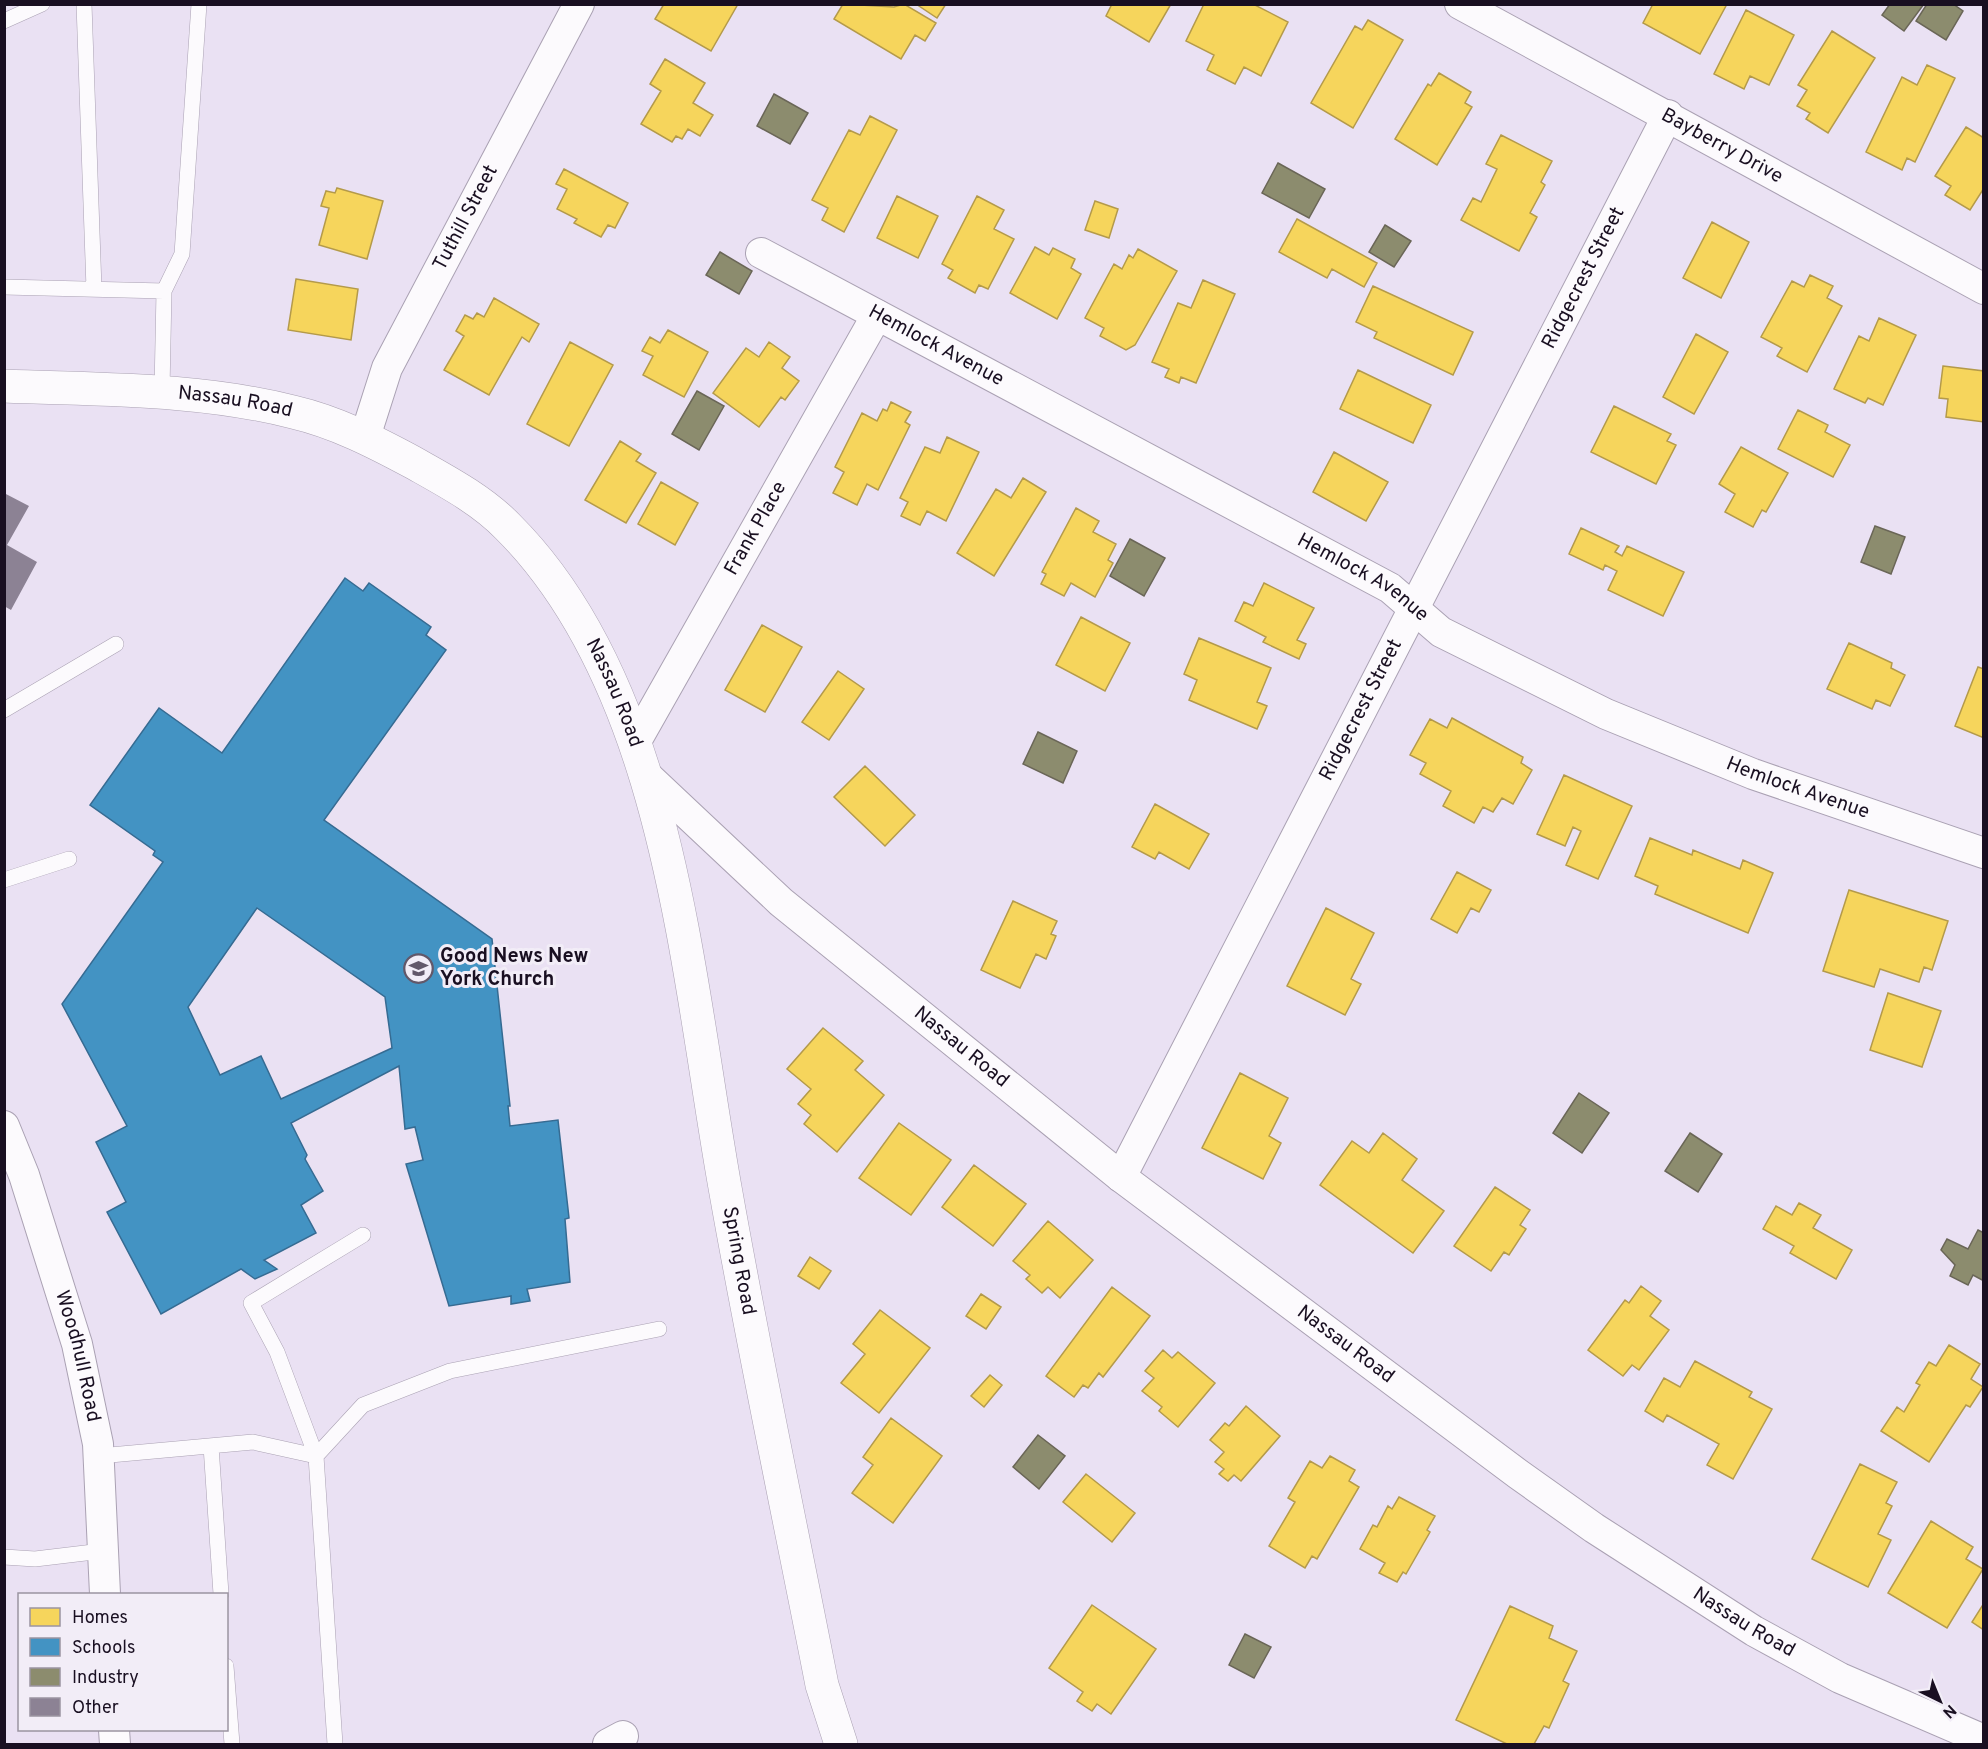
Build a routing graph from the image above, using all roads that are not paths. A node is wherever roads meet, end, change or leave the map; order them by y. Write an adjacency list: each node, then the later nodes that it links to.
1 (42, 4): 6 (lane)
2 (84, 4): 10 (lane)
3 (199, 4): 12 (lane)
4 (579, 4): 16 (street, Tuthill Street)
5 (1460, 4): 7 (street, Bayberry Drive)
6 (4, 21)
7 (1668, 115): 11 (street, Bayberry Drive); 17 (street, Ridgecrest Street)
8 (761, 253): 13 (street, Hemlock Avenue)
9 (4, 287): 10 (lane)
10 (94, 289): 12 (lane)
11 (1983, 289)
12 (164, 291): 15 (lane)
13 (877, 315): 17 (street, Hemlock Avenue); 20 (street, Frank Place)
14 (4, 386): 15 (main road, Nassau Road)
15 (162, 390): 16 (main road, Nassau Road)
16 (365, 437): 20 (main road, Nassau Road)
17 (1414, 609): 22 (street, Hemlock Avenue); 26 (street, Ridgecrest Street)
18 (116, 644): 19 (lane)
19 (4, 710)
20 (636, 741): 21 (main road, Nassau Road)
21 (648, 777): 26 (street, Nassau Road); 40 (main road, Spring Road)
22 (1983, 854)
23 (69, 859): 24 (lane)
24 (4, 880)
25 (4, 1126): 30 (street, Woodhull Road)
26 (1121, 1177): 37 (street, Nassau Road)
27 (363, 1235): 31 (lane)
28 (659, 1329): 31 (lane)
29 (211, 1446): 30 (lane); 31 (lane); 35 (lane)
30 (99, 1456): 32 (street, Woodhull Road)
31 (316, 1456): 39 (lane)
32 (102, 1551): 33 (lane); 34 (street, Woodhull Road)
33 (4, 1557)
34 (105, 1593)
35 (221, 1593)
36 (228, 1692): 38 (lane)
37 (1983, 1740)
38 (232, 1744)
39 (335, 1744)
40 (842, 1744)

